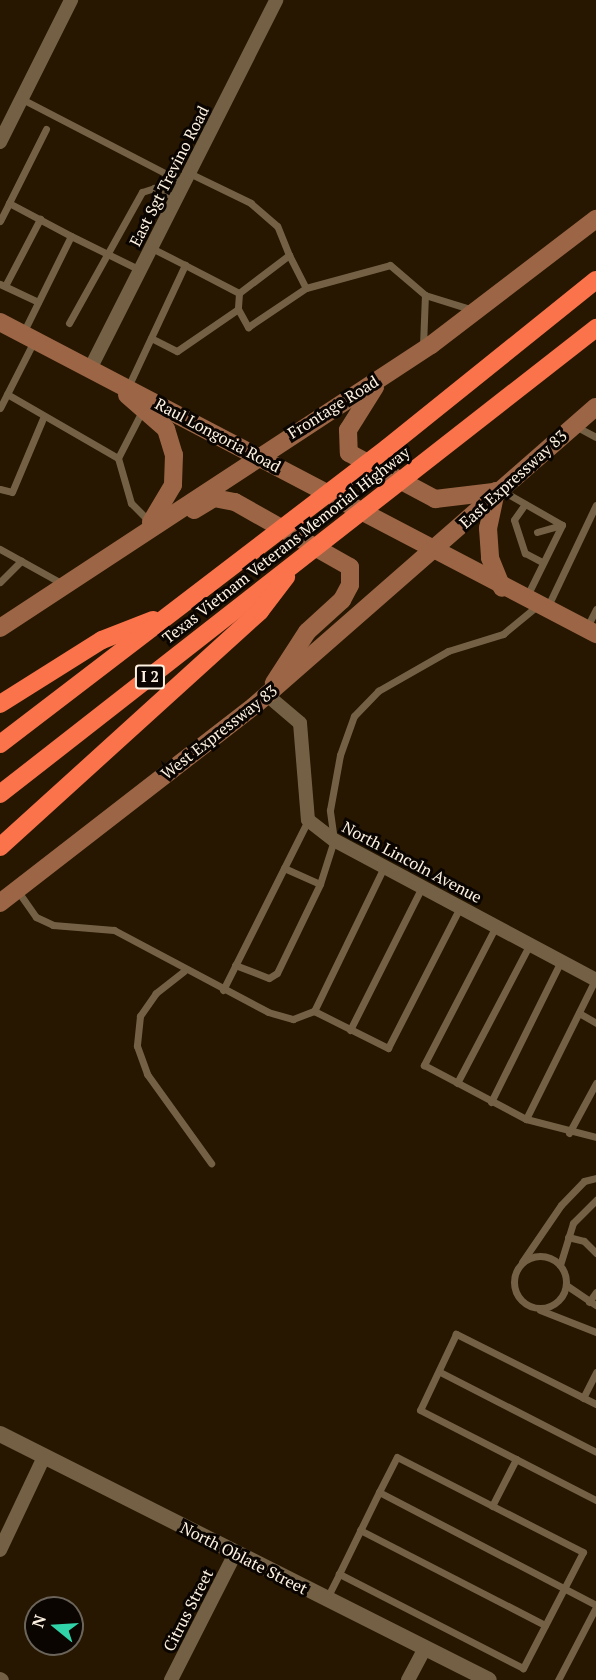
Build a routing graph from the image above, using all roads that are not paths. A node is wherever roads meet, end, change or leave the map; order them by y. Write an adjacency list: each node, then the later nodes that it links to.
1 (71, 0): 3 (street)
2 (276, 0): 6 (street, East Sgt Trevino Road)
3 (22, 99): 5 (street); 6 (lane)
4 (45, 129): 8 (lane)
5 (0, 142)
6 (186, 178): 7 (street, East Sgt Trevino Road); 15 (lane)
7 (176, 198): 13 (street, East Sgt Trevino Road); 14 (lane)
8 (9, 203): 9 (lane); 11 (lane)
9 (40, 219): 12 (lane); 19 (lane)
10 (596, 219): 25 (main road, Frontage Road)
11 (0, 220)
12 (72, 236): 14 (lane); 23 (lane)
13 (151, 248): 16 (lane); 17 (street, East Sgt Trevino Road)
14 (104, 252): 17 (lane); 26 (lane)
15 (289, 255): 20 (lane); 21 (lane)
16 (184, 265): 21 (lane); 31 (lane)
17 (140, 270): 33 (street, East Sgt Trevino Road)
18 (594, 281): 63 (highway, Texas Vietnam Veterans Memorial Highway / I 2)
19 (3, 285): 23 (lane)
20 (306, 288): 22 (lane); 24 (lane)
21 (239, 293): 24 (lane)
22 (425, 295): 25 (lane); 32 (lane)
23 (39, 302): 30 (lane)
24 (238, 309): 31 (lane)
25 (477, 310): 32 (main road, Frontage Road)
26 (69, 323)
27 (1, 324): 30 (main road, Raul Longoria Road)
28 (596, 328): 37 (highway, Texas Vietnam Veterans Memorial Highway / I 2)
29 (596, 335): 37 (highway)
30 (29, 336): 33 (main road, Raul Longoria Road); 36 (lane)
31 (151, 338): 35 (lane)
32 (422, 351): 34 (main road, Frontage Road)
33 (97, 370): 35 (main road, Raul Longoria Road); 40 (main road)
34 (386, 374): 44 (main road, Frontage Road); 47 (main road)
35 (128, 387): 44 (main road, Raul Longoria Road)
36 (7, 394): 39 (lane); 41 (lane)
37 (506, 399): 55 (highway, Texas Vietnam Veterans Memorial Highway / I 2)
38 (596, 406): 42 (main road, East Expressway 83)
39 (0, 408)
40 (143, 409): 45 (lane); 51 (main road)
41 (44, 416): 45 (lane); 46 (lane)
42 (574, 425): 43 (lane); 47 (main road, East Expressway 83)
43 (596, 437)
44 (257, 454): 51 (main road, Frontage Road); 54 (main road, Raul Longoria Road)
45 (118, 458): 51 (lane)
46 (0, 489)
47 (497, 490): 48 (lane); 54 (main road, East Expressway 83); 60 (main road)
48 (525, 504): 50 (lane); 57 (lane)
49 (596, 505): 61 (lane)
50 (562, 525): 52 (lane); 57 (lane)
51 (147, 528): 59 (main road, Frontage Road); 66 (main road)
52 (537, 532)
53 (0, 549): 56 (lane)
54 (433, 553): 60 (main road, Raul Longoria Road); 66 (main road, West Expressway 83)
55 (299, 559): 69 (highway, Texas Vietnam Veterans Memorial Highway / I 2); 72 (highway)
56 (21, 561): 58 (lane); 59 (lane)
57 (542, 562): 61 (lane)
58 (0, 582)
59 (65, 585): 64 (main road)
60 (502, 588): 61 (main road, Raul Longoria Road)
61 (536, 605): 65 (main road, Raul Longoria Road); 71 (lane)
62 (596, 609): 65 (lane)
63 (174, 611): 67 (highway); 68 (highway, Texas Vietnam Veterans Memorial Highway / I 2)
64 (0, 628)
65 (591, 632)
66 (267, 695): 70 (street); 77 (main road, West Expressway 83)
67 (0, 704)
68 (0, 744)
69 (0, 794)
70 (308, 820): 71 (street, North Lincoln Avenue); 74 (lane)
71 (334, 840): 73 (street, North Lincoln Avenue); 75 (lane)
72 (0, 847)
73 (384, 867): 76 (street, North Lincoln Avenue); 87 (lane)
74 (284, 868): 75 (lane); 83 (lane)
75 (320, 884): 83 (lane)
76 (422, 887): 79 (street, North Lincoln Avenue); 90 (lane)
77 (17, 890): 78 (main road, West Expressway 83); 84 (lane)
78 (0, 903)
79 (460, 907): 80 (street, North Lincoln Avenue); 90 (lane)
80 (496, 926): 81 (street, North Lincoln Avenue); 91 (lane)
81 (530, 944): 82 (street, North Lincoln Avenue); 91 (lane)
82 (561, 961): 85 (street, North Lincoln Avenue); 93 (lane)
83 (235, 965): 86 (lane)
84 (184, 971): 86 (lane); 97 (lane)
85 (596, 980): 88 (lane)
86 (223, 990): 87 (lane)
87 (314, 1011): 90 (lane)
88 (579, 1013): 89 (lane); 94 (lane)
89 (596, 1023)
90 (351, 1030)
91 (457, 1083): 93 (lane)
92 (596, 1083): 95 (lane)
93 (491, 1101): 94 (lane)
94 (526, 1119): 95 (lane)
95 (569, 1133): 96 (lane)
96 (596, 1137)
97 (211, 1163)
98 (596, 1178): 102 (lane)
99 (596, 1200): 100 (lane)
100 (568, 1237): 101 (lane); 103 (lane)
101 (596, 1253)
102 (522, 1263): 103 (lane); 107 (lane)
103 (560, 1265): 104 (lane)
104 (566, 1285): 106 (lane); 107 (lane)
105 (596, 1292): 106 (lane)
106 (593, 1304)
107 (535, 1308): 108 (lane)
108 (596, 1332)
109 (440, 1372): 111 (lane); 114 (lane); 116 (lane)
110 (596, 1372): 111 (lane)
111 (583, 1398): 112 (lane)
112 (596, 1404)
113 (0, 1434): 115 (street, North Oblate Street)
114 (596, 1452)
115 (44, 1457): 121 (street); 122 (street, North Oblate Street)
116 (516, 1459): 118 (lane); 119 (lane)
117 (379, 1492): 119 (lane); 120 (lane); 124 (lane)
118 (596, 1500)
119 (492, 1506): 124 (lane)
120 (360, 1530): 123 (lane); 127 (lane)
121 (0, 1550)
122 (235, 1554): 125 (street, North Oblate Street); 129 (street, Citrus Street)
123 (339, 1574): 125 (lane); 127 (lane)
124 (564, 1588): 126 (lane); 127 (lane)
125 (326, 1599): 128 (street, North Oblate Street)
126 (596, 1606): 132 (lane)
127 (545, 1625)
128 (424, 1648): 130 (street); 131 (street, North Oblate Street)
129 (171, 1680)
130 (408, 1680)
131 (489, 1680)
132 (558, 1680)

